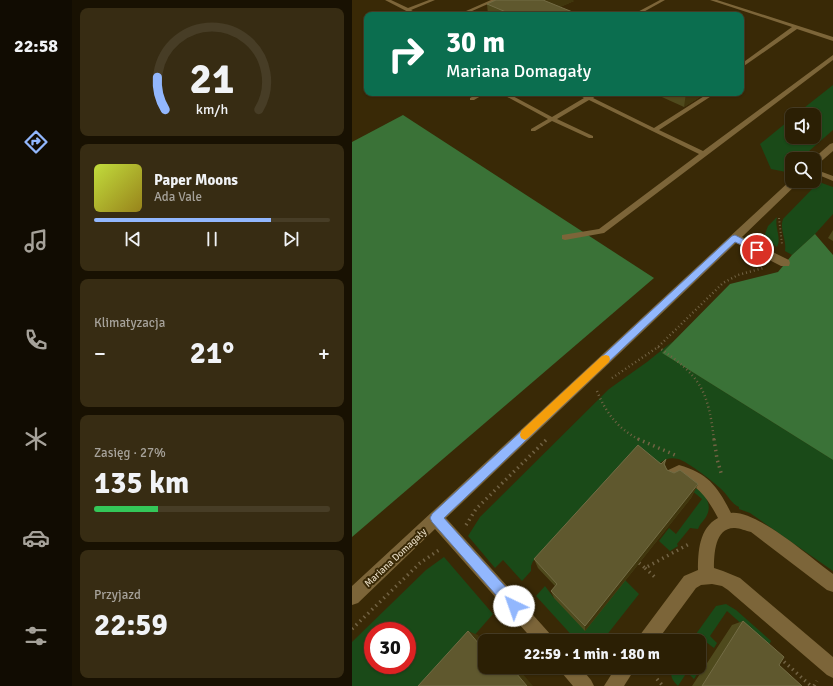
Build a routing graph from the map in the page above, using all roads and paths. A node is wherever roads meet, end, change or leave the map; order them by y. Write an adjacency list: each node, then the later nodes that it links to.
1 (387, 0): 8 (lane)
2 (433, 0): 8 (lane)
3 (495, 0): 6 (lane)
4 (663, 0): 12 (lane)
5 (712, 0): 9 (lane)
6 (482, 6): 7 (lane); 11 (lane)
7 (488, 8)
8 (407, 10): 10 (lane)
9 (743, 10): 13 (lane); 14 (lane)
10 (411, 12)
11 (467, 12)
12 (640, 12)
13 (739, 12)
14 (796, 27): 15 (lane); 17 (lane)
15 (833, 39)
16 (833, 57): 30 (lane)
17 (744, 64)
18 (478, 96): 24 (lane)
19 (509, 96): 25 (lane)
20 (584, 96): 23 (lane)
21 (592, 96): 23 (lane)
22 (708, 96): 27 (lane)
23 (588, 98): 25 (lane); 27 (lane)
24 (472, 99)
25 (552, 119): 26 (lane); 28 (lane)
26 (533, 130)
27 (654, 130): 30 (lane)
28 (591, 137)
29 (833, 146): 31 (street)
30 (704, 154): 36 (lane)
31 (821, 157)
32 (821, 174): 33 (lane)
33 (833, 179)
34 (788, 188): 37 (street, Mariana Domagały)
35 (781, 212): 38 (path)
36 (565, 237)
37 (735, 238): 40 (street); 50 (street, Mariana Domagały)
38 (780, 248)
39 (764, 263): 41 (path)
40 (785, 263)
41 (658, 347): 42 (path); 49 (path)
42 (610, 380)
43 (601, 387): 44 (path)
44 (597, 391): 45 (path); 47 (path)
45 (592, 397)
46 (548, 439): 52 (path)
47 (679, 456)
48 (668, 478): 51 (street)
49 (723, 480)
50 (436, 518): 60 (street, Mariana Domagały); 62 (street)
51 (727, 521): 57 (street); 59 (street)
52 (464, 527)
53 (690, 544): 56 (path)
54 (443, 548): 61 (path)
55 (639, 563): 56 (path)
56 (645, 568): 58 (path)
57 (706, 575): 63 (street); 65 (street)
58 (657, 579)
59 (833, 584)
60 (352, 597)
61 (352, 629)
62 (539, 634)
63 (651, 634)
64 (777, 656): 72 (path)
65 (833, 669)
66 (574, 674): 69 (street)
67 (622, 674): 70 (street)
68 (657, 679): 71 (path)
69 (585, 686)
70 (613, 686)
71 (663, 686)
72 (811, 686)

